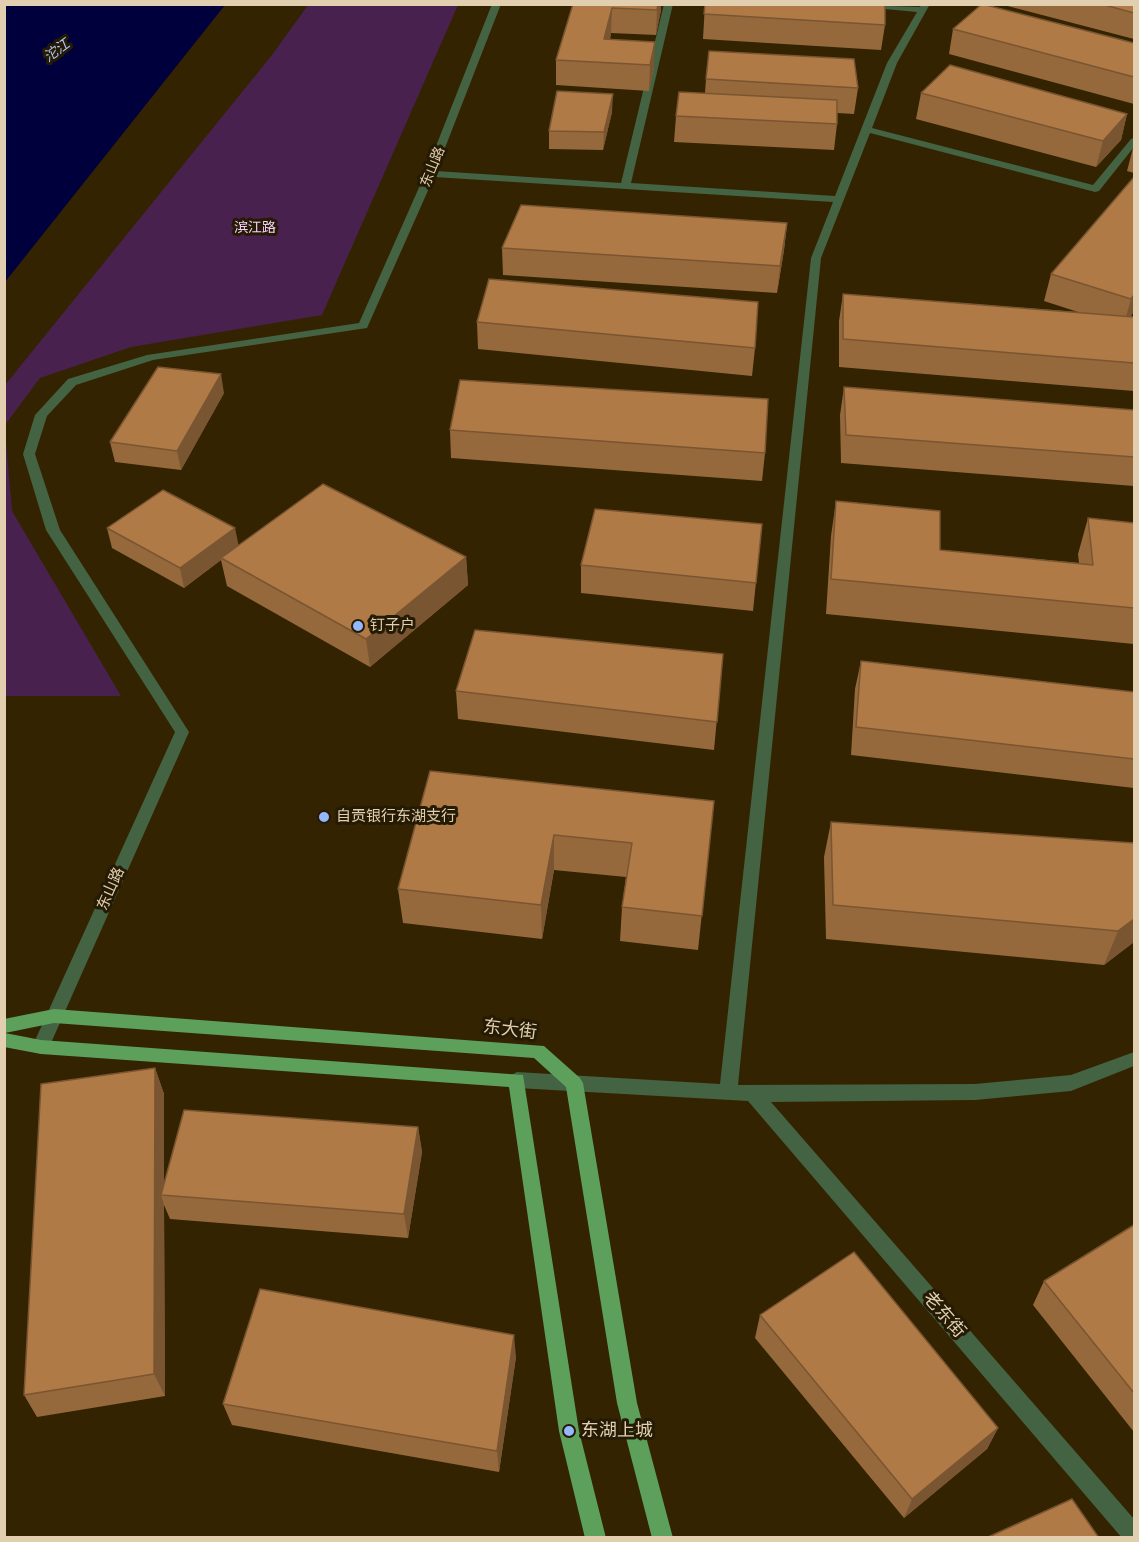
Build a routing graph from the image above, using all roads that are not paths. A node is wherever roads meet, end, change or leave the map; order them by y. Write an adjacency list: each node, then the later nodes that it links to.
1 (497, 4): 7 (street, 东山路)
2 (669, 4): 8 (street)
3 (834, 4): 4 (street)
4 (924, 7): 5 (street)
5 (866, 129): 6 (street); 9 (street)
6 (1134, 141)
7 (430, 174): 8 (street); 10 (street, 东山路)
8 (625, 186): 9 (street)
9 (839, 199): 17 (street)
10 (54, 1016): 11 (main road, 东大街); 13 (street, 东山路); 16 (main road, 东大街)
11 (4, 1026)
12 (4, 1040): 13 (main road)
13 (40, 1047): 15 (main road)
14 (1134, 1059): 18 (street)
15 (517, 1080): 16 (street); 20 (main road)
16 (574, 1083): 17 (street); 21 (main road)
17 (728, 1093): 18 (street)
18 (753, 1094): 19 (street, 老东街)
19 (1134, 1535)
20 (596, 1538)
21 (663, 1538)

